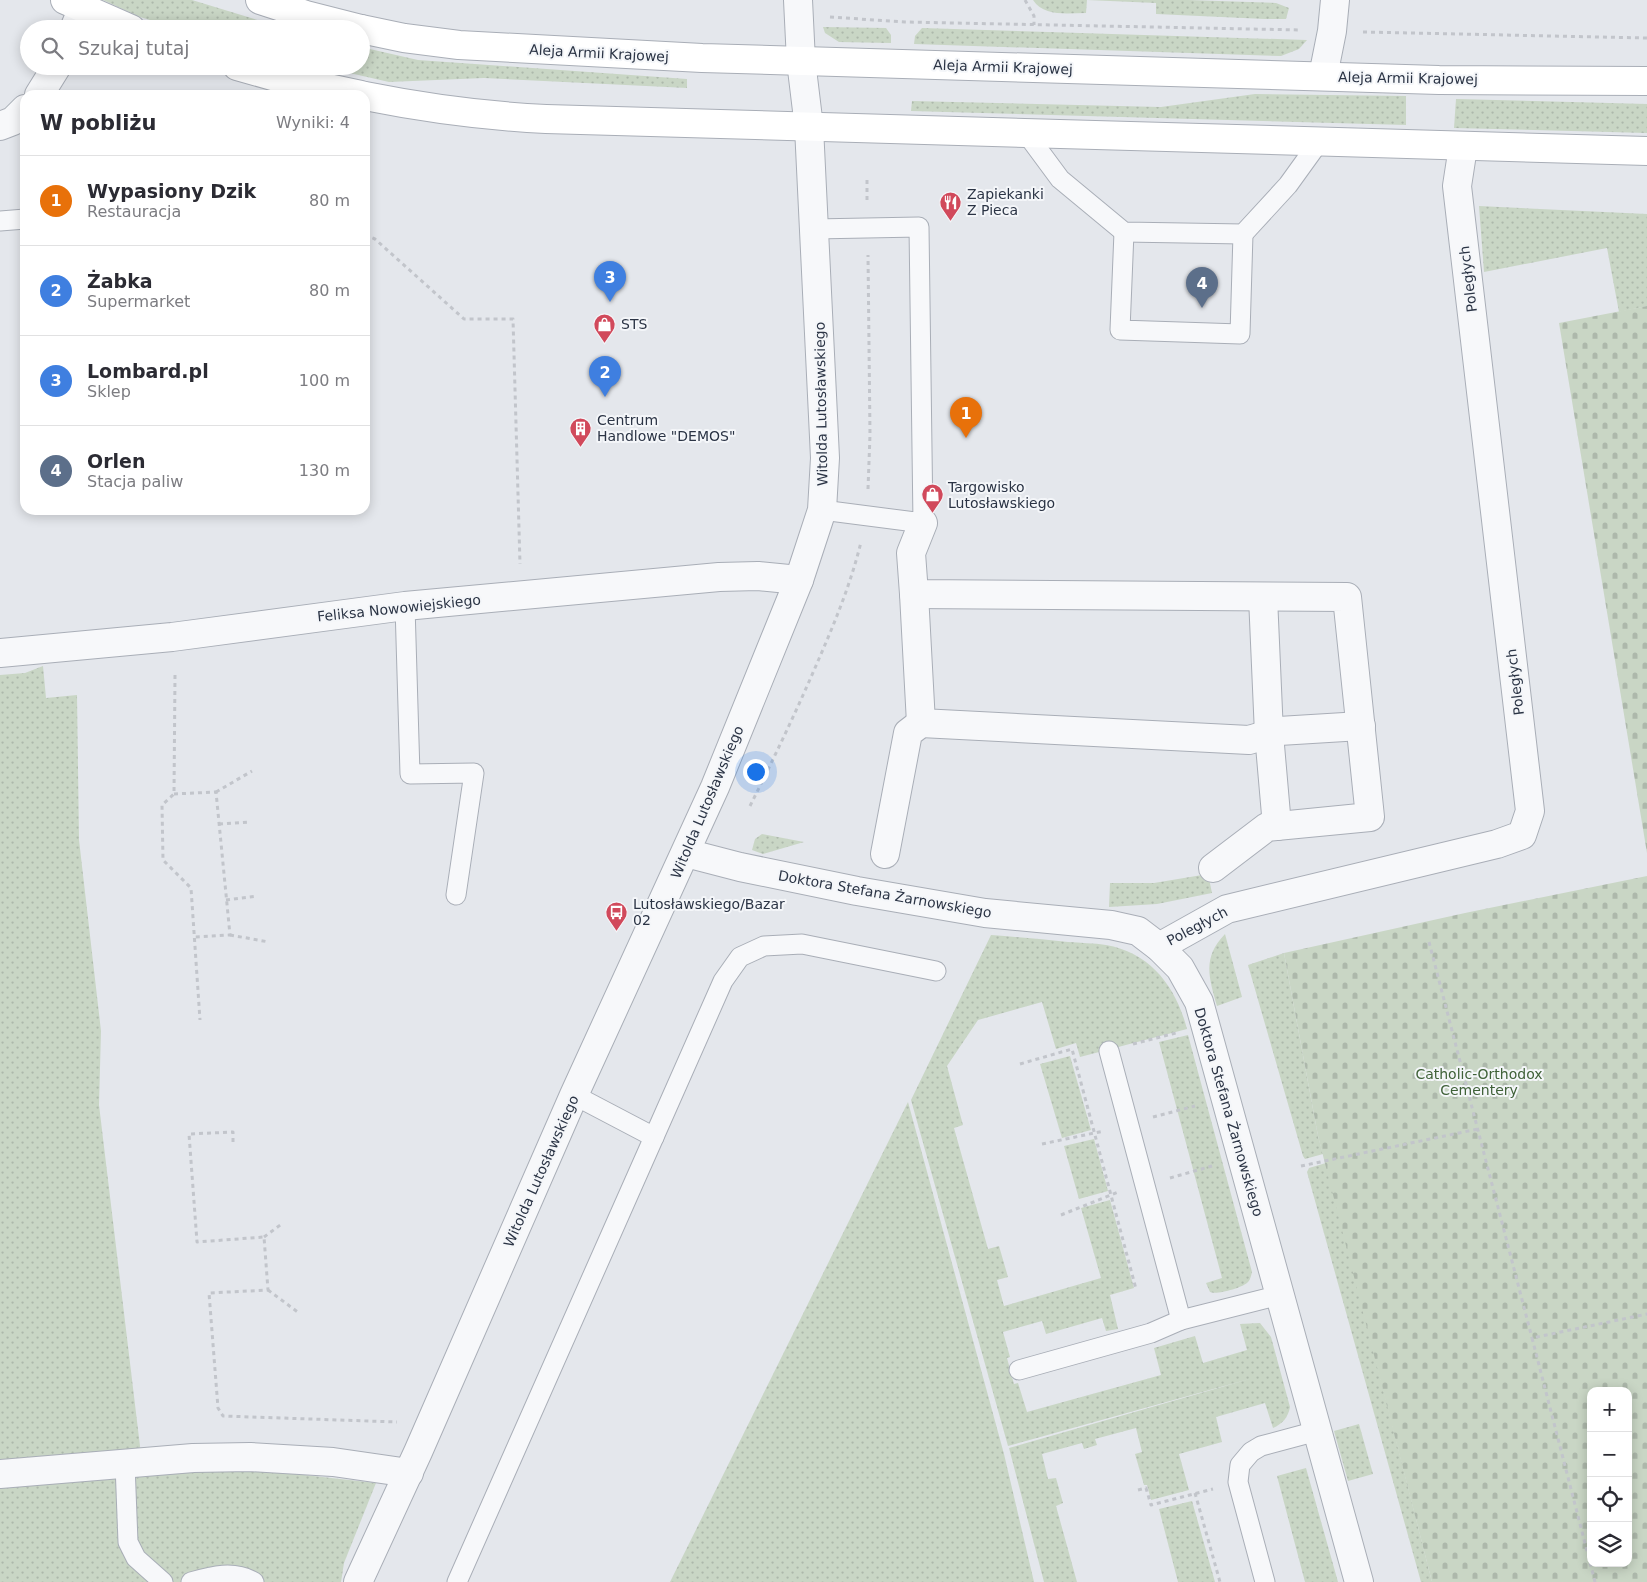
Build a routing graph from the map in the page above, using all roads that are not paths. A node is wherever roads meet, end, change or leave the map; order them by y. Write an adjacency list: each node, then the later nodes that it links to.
1 (260, 0): 6 (main road, Aleja Armii Krajowej)
2 (798, 0): 8 (street, Witolda Lutosławskiego)
3 (1334, 0): 11 (street)
4 (74, 12): 5 (main road)
5 (101, 20)
6 (326, 20)
7 (370, 31): 8 (main road, Aleja Armii Krajowej)
8 (801, 60): 11 (main road, Aleja Armii Krajowej); 17 (street, Witolda Lutosławskiego)
9 (51, 75): 14 (street)
10 (254, 75): 13 (main road)
11 (1323, 76): 12 (main road, Aleja Armii Krajowej)
12 (1647, 81)
13 (275, 86): 15 (main road)
14 (42, 90)
15 (313, 90)
16 (370, 97): 17 (main road)
17 (809, 127): 18 (main road); 24 (street, Witolda Lutosławskiego)
18 (1026, 133): 19 (main road); 25 (lane)
19 (1319, 142): 20 (main road); 26 (lane)
20 (1463, 147): 21 (main road); 42 (street, Poległych)
21 (1647, 151)
22 (20, 219): 23 (lane)
23 (0, 221)
24 (814, 229): 27 (street, Witolda Lutosławskiego); 28 (lane)
25 (1124, 232): 26 (lane); 26 (lane)
26 (1243, 234)
27 (822, 510): 28 (lane); 29 (street, Witolda Lutosławskiego)
28 (923, 523): 30 (street)
29 (799, 580): 32 (street, Feliksa Nowowiejskiego); 38 (street, Witolda Lutosławskiego)
30 (914, 594): 31 (street); 34 (street)
31 (1263, 597): 35 (street); 36 (street)
32 (405, 606): 33 (street, Feliksa Nowowiejskiego); 41 (lane)
33 (0, 653)
34 (920, 723): 36 (street); 39 (street)
35 (1361, 726): 36 (street); 37 (street)
36 (1270, 734): 37 (street)
37 (1277, 826): 40 (street)
38 (686, 853): 42 (street, Doktora Stefana Żarnowskiego); 45 (street, Witolda Lutosławskiego)
39 (885, 854)
40 (1213, 868)
41 (456, 895)
42 (1159, 947): 47 (street, Doktora Stefana Żarnowskiego)
43 (936, 971): 46 (lane)
44 (1109, 1051): 48 (lane)
45 (574, 1095): 46 (lane); 52 (street, Witolda Lutosławskiego)
46 (654, 1137): 58 (lane)
47 (1280, 1295): 48 (lane); 50 (street, Doktora Stefana Żarnowskiego)
48 (1181, 1320): 49 (lane)
49 (1020, 1370)
50 (1317, 1431): 59 (lane); 60 (street, Doktora Stefana Żarnowskiego)
51 (125, 1464): 52 (street); 53 (street); 54 (lane)
52 (408, 1473): 57 (street, Witolda Lutosławskiego)
53 (0, 1474)
54 (162, 1582)
55 (191, 1582): 56 (lane)
56 (254, 1582)
57 (358, 1582)
58 (457, 1582)
59 (1265, 1582)
60 (1359, 1582)

